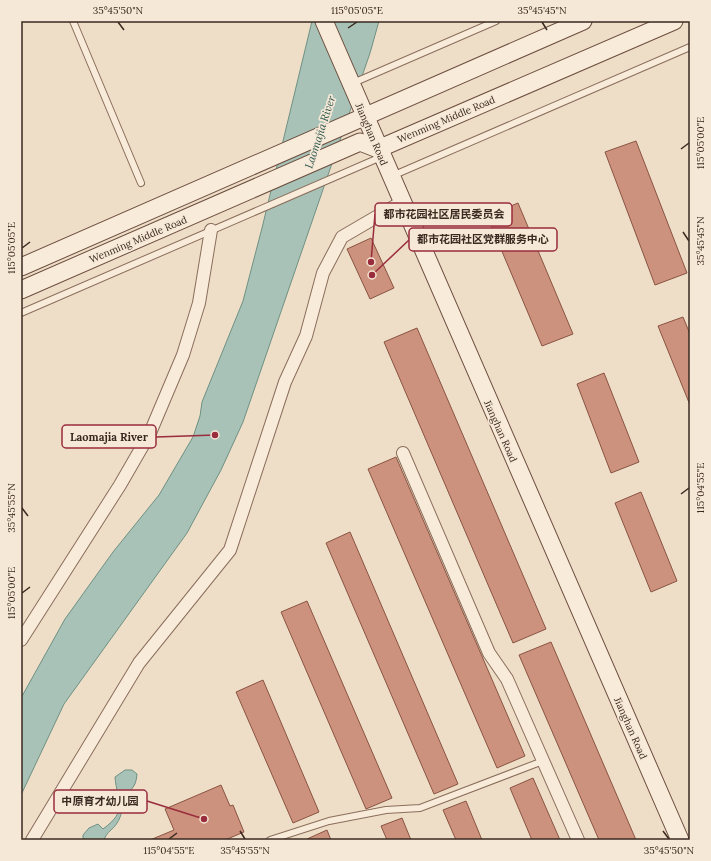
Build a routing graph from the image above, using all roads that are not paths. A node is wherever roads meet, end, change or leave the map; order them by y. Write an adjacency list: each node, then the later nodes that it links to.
1 (72, 21): 11 (lane)
2 (324, 21): 7 (street, Jianghan Road)
3 (496, 21): 7 (lane)
4 (583, 21): 8 (street, Wenming Middle Road)
5 (674, 21): 9 (street, Wenming Middle Road)
6 (690, 47): 10 (lane)
7 (351, 84): 8 (street, Jianghan Road)
8 (359, 119): 9 (street, Jianghan Road); 14 (street, Wenming Middle Road)
9 (380, 153): 10 (street, Jianghan Road); 13 (lane); 15 (street, Wenming Middle Road)
10 (390, 177): 12 (street, Jianghan Road)
11 (141, 183)
12 (402, 202): 20 (street); 23 (street, Jianghan Road)
13 (211, 230): 16 (lane); 18 (street)
14 (21, 267)
15 (21, 290)
16 (21, 313)
17 (403, 452): 19 (street)
18 (21, 640)
19 (543, 761): 21 (lane); 22 (street)
20 (32, 840)
21 (270, 840)
22 (578, 840)
23 (680, 840)

